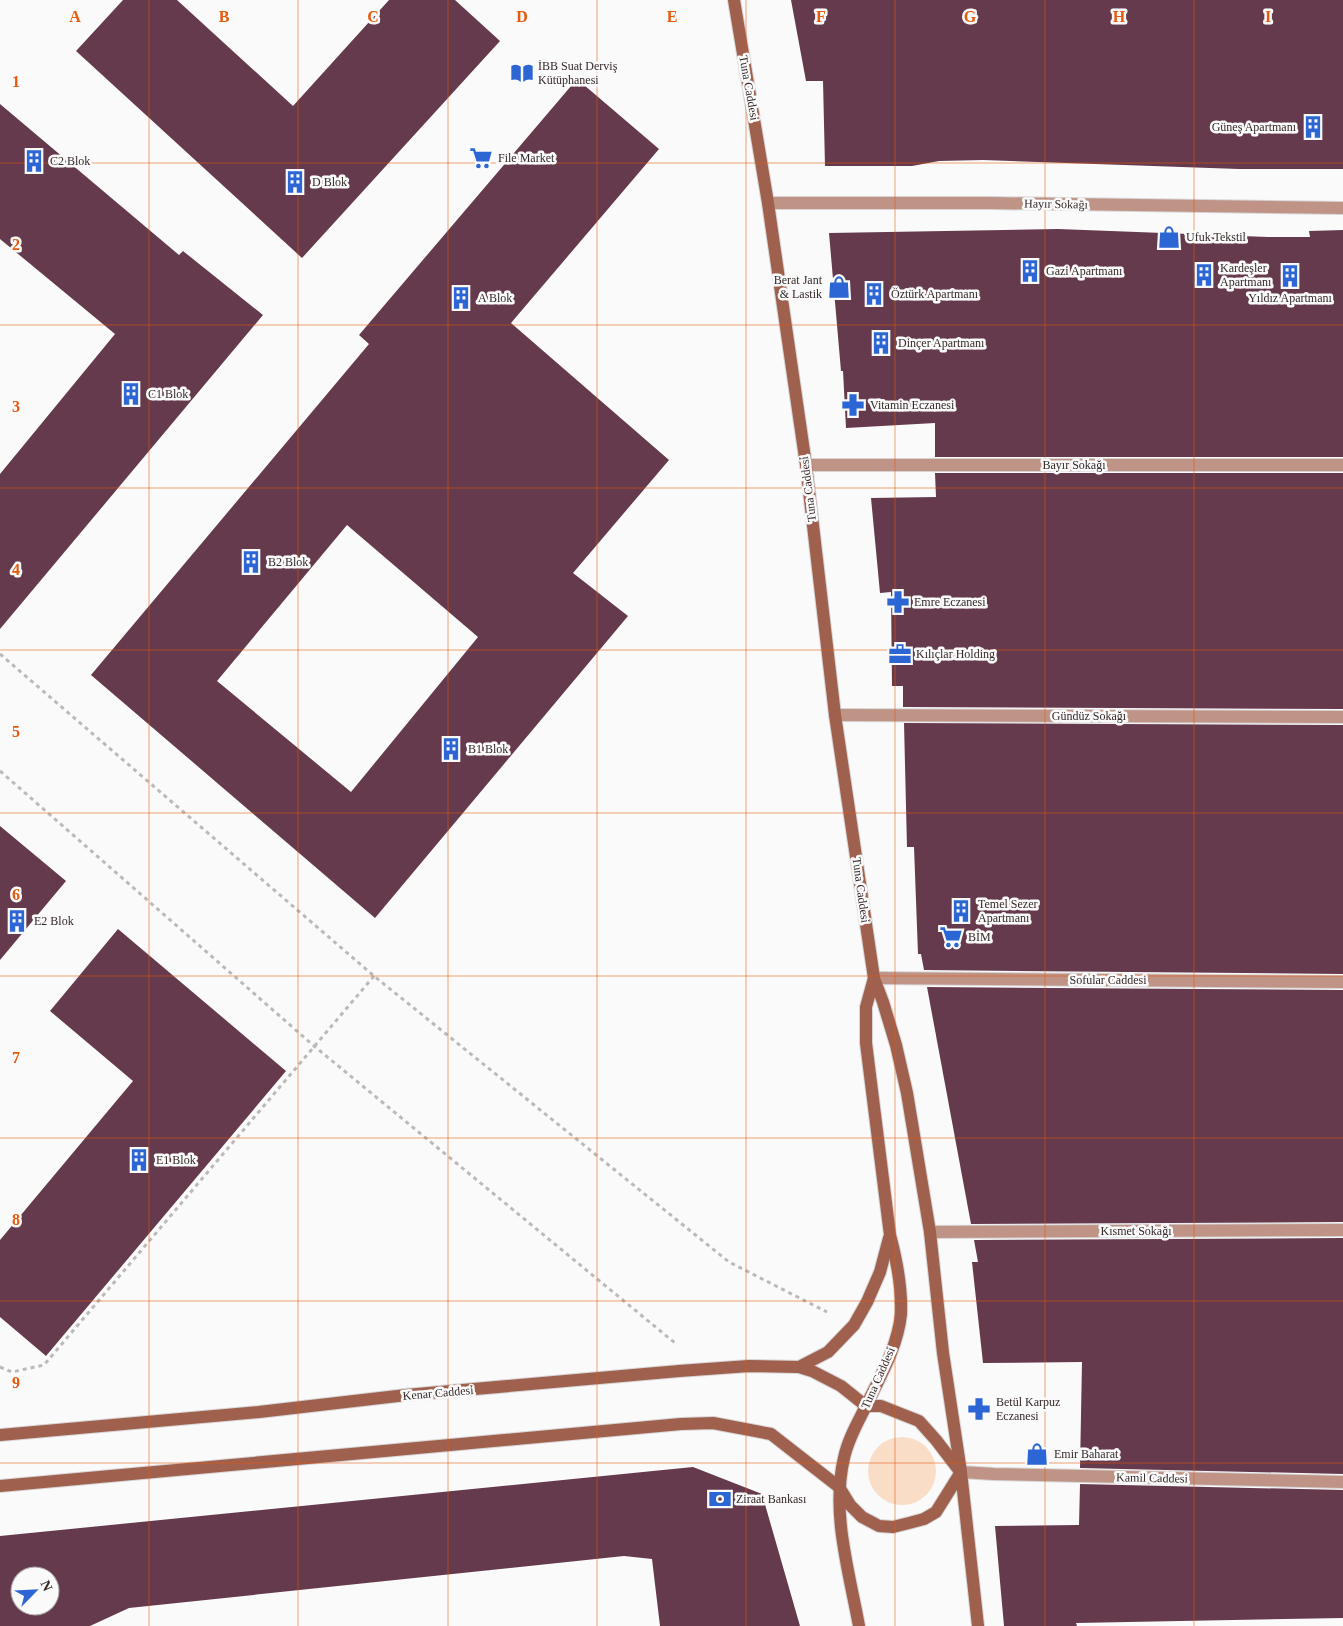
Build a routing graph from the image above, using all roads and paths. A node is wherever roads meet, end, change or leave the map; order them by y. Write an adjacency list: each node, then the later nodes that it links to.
1 (734, 0): 2 (main road, Tuna Caddesi)
2 (768, 203): 3 (street, Hayır Sokağı); 4 (main road, Tuna Caddesi)
3 (1343, 208)
4 (806, 465): 5 (street, Bayır Sokağı); 7 (main road, Tuna Caddesi)
5 (1343, 465)
6 (0, 654): 10 (path)
7 (835, 715): 8 (street, Gündüz Sokağı); 11 (main road, Tuna Caddesi)
8 (1343, 717)
9 (0, 771): 13 (path)
10 (374, 976): 13 (path); 17 (path)
11 (874, 978): 12 (street, Sofular Caddesi); 15 (main road, Tuna Caddesi); 16 (main road, Tuna Caddesi)
12 (1343, 982)
13 (314, 1046): 18 (path); 19 (path)
14 (1343, 1230): 15 (street, Kısmet Sokağı)
15 (930, 1232): 23 (main road, Tuna Caddesi)
16 (890, 1235): 20 (main road); 21 (main road, Tuna Caddesi)
17 (832, 1314)
18 (678, 1345)
19 (0, 1367)
20 (799, 1367): 21 (main road, Kenar Caddesi); 22 (main road, Kenar Caddesi)
21 (866, 1406): 23 (main road); 26 (main road, Tuna Caddesi)
22 (0, 1435)
23 (960, 1472): 24 (street, Kamil Caddesi); 26 (main road); 28 (main road, Tuna Caddesi)
24 (1343, 1482)
25 (0, 1486): 26 (main road)
26 (839, 1487): 27 (main road, Tuna Caddesi)
27 (859, 1626)
28 (978, 1626)

